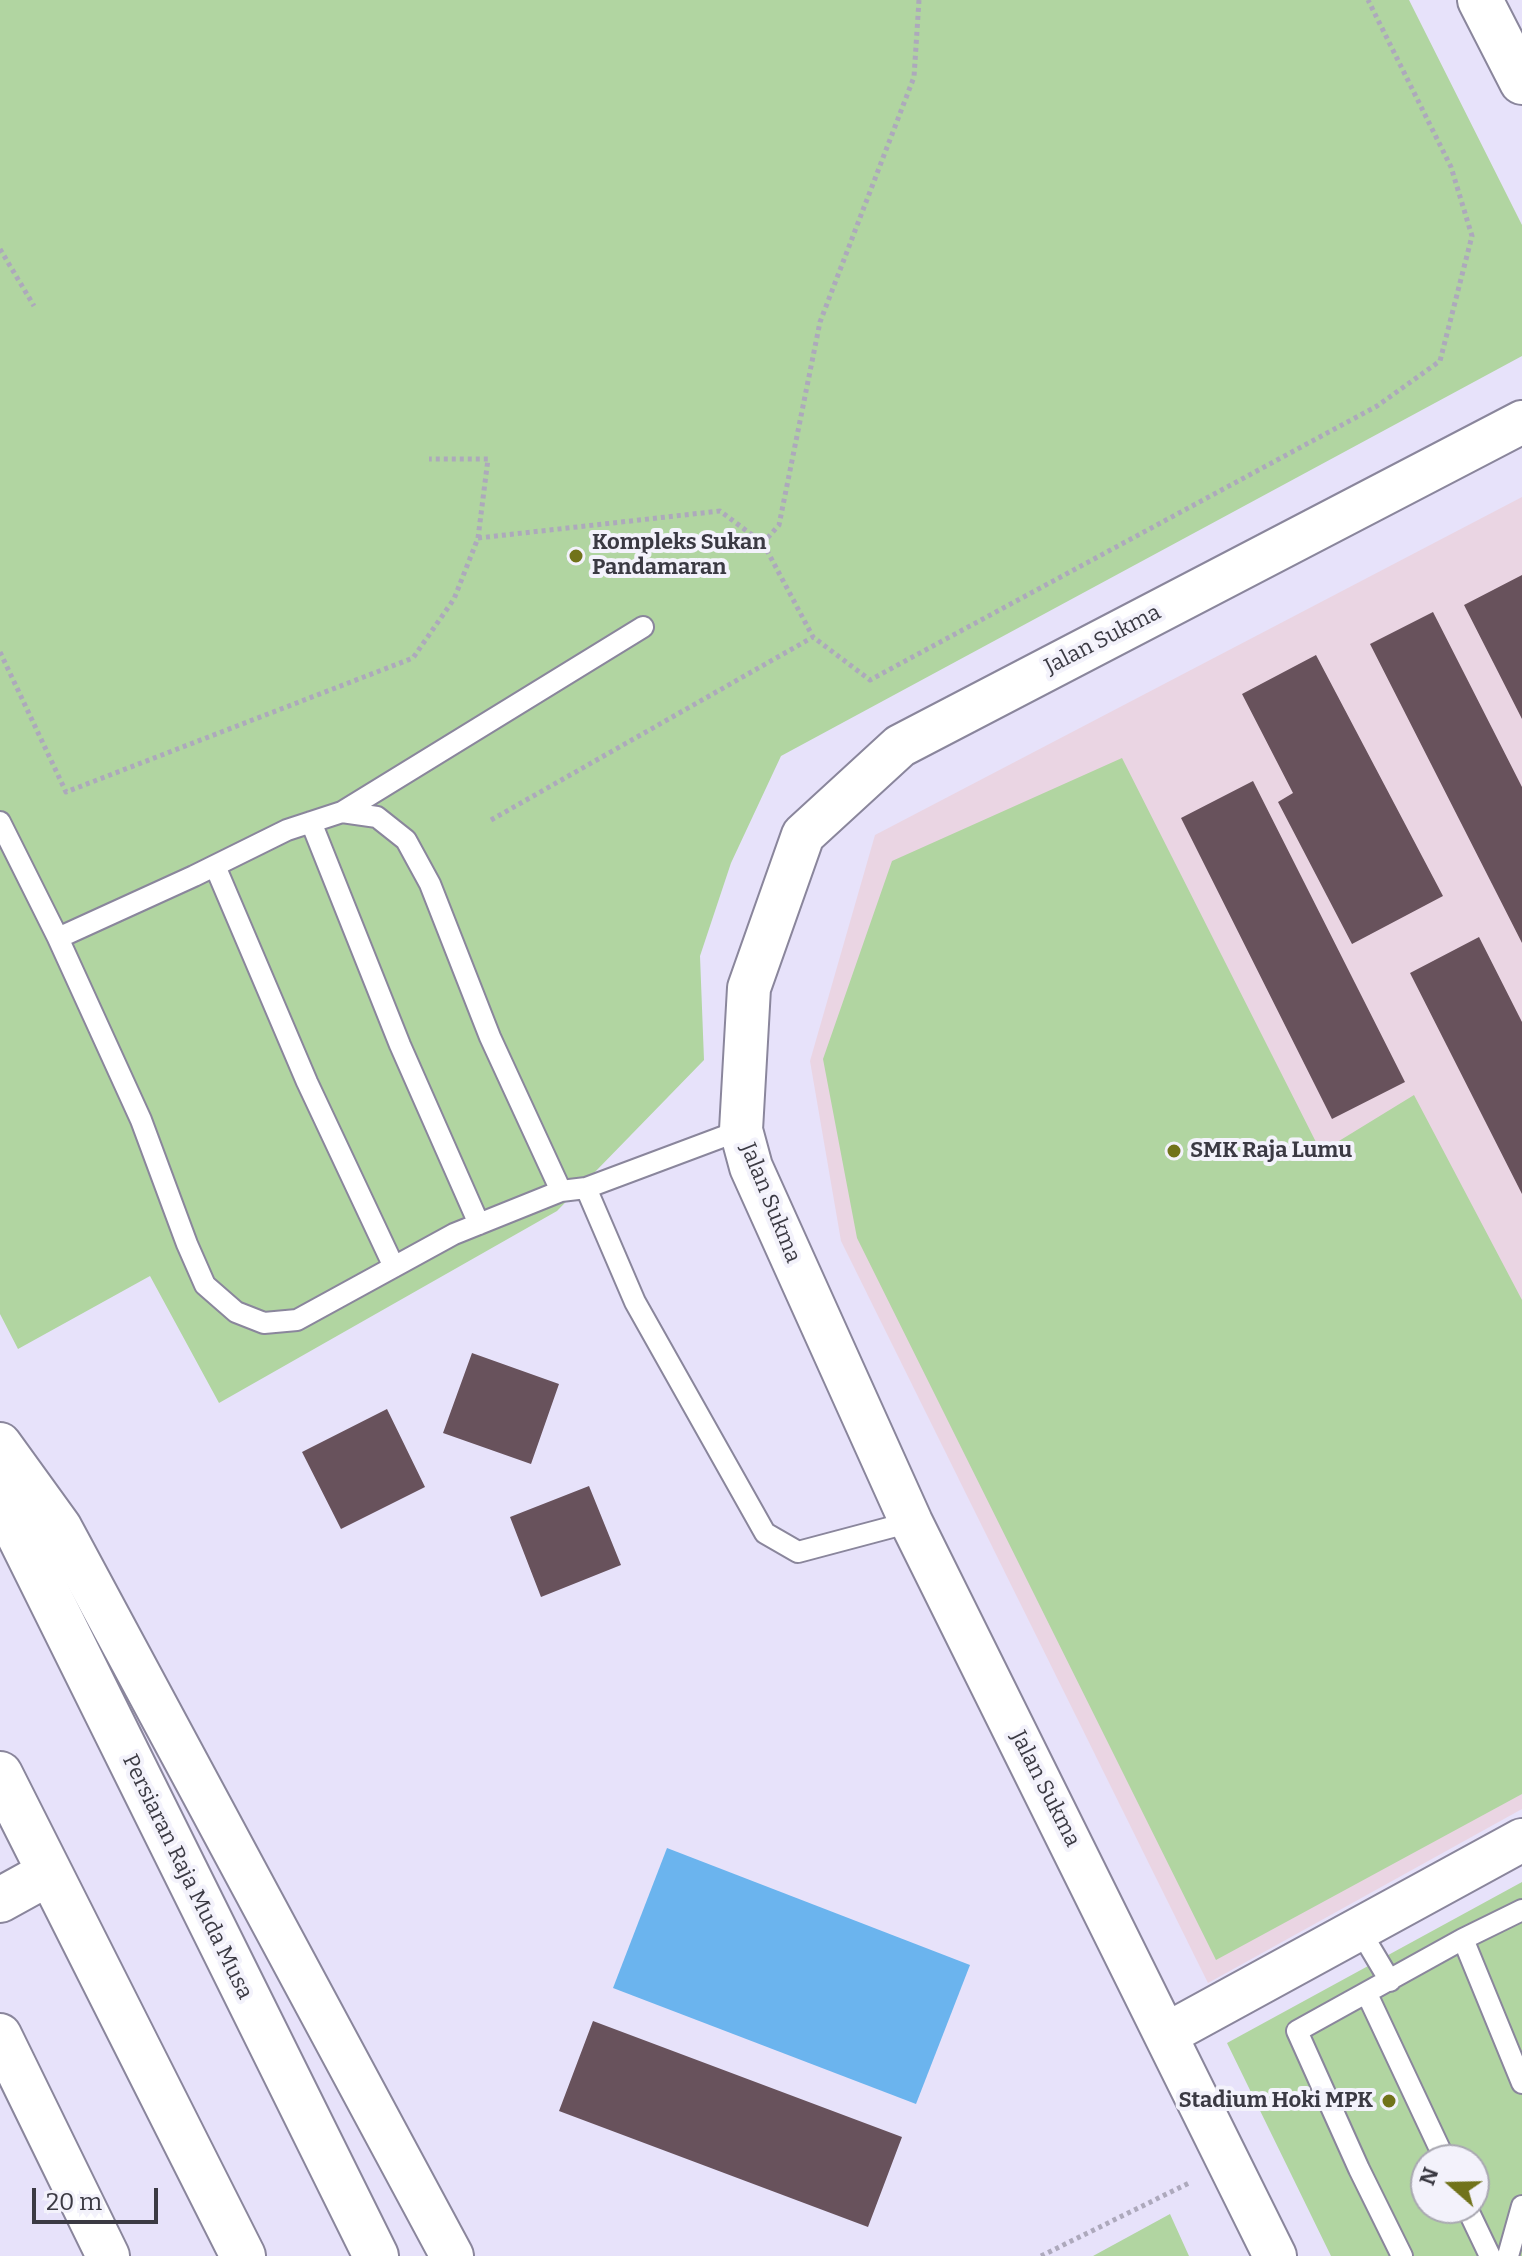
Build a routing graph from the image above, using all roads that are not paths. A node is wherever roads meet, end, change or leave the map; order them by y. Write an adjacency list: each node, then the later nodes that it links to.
1 (1480, 0): 2 (main road)
2 (1522, 82)
3 (1522, 422): 10 (street, Jalan Sukma)
4 (643, 627): 5 (lane)
5 (342, 812): 7 (lane); 12 (lane)
6 (0, 822): 9 (lane)
7 (311, 822): 8 (lane); 13 (lane)
8 (215, 866): 9 (lane); 14 (lane)
9 (58, 938): 14 (lane)
10 (741, 1130): 11 (lane); 17 (street, Jalan Sukma)
11 (586, 1188): 12 (lane); 17 (lane)
12 (561, 1191): 13 (lane)
13 (479, 1224): 14 (lane)
14 (394, 1267)
15 (0, 1444): 36 (street)
16 (0, 1497): 35 (main road, Persiaran Raja Muda Musa)
17 (911, 1522): 27 (street, Jalan Sukma)
18 (0, 1774): 20 (main road)
19 (1522, 1840): 23 (street)
20 (49, 1873): 21 (main road); 34 (main road)
21 (0, 1900)
22 (1522, 1910): 24 (lane)
23 (1359, 1929): 25 (lane); 27 (street)
24 (1463, 1939): 25 (lane); 29 (lane)
25 (1390, 1981): 26 (lane)
26 (1367, 1994): 30 (lane); 38 (lane)
27 (1167, 2034): 37 (street, Jalan Sukma)
28 (0, 2035): 33 (street)
29 (1522, 2083)
30 (1437, 2144)
31 (1522, 2206): 40 (lane)
32 (1475, 2224): 39 (lane)
33 (108, 2256)
34 (243, 2256)
35 (376, 2256)
36 (452, 2256)
37 (1275, 2256)
38 (1402, 2256)
39 (1490, 2256)
40 (1508, 2256)

